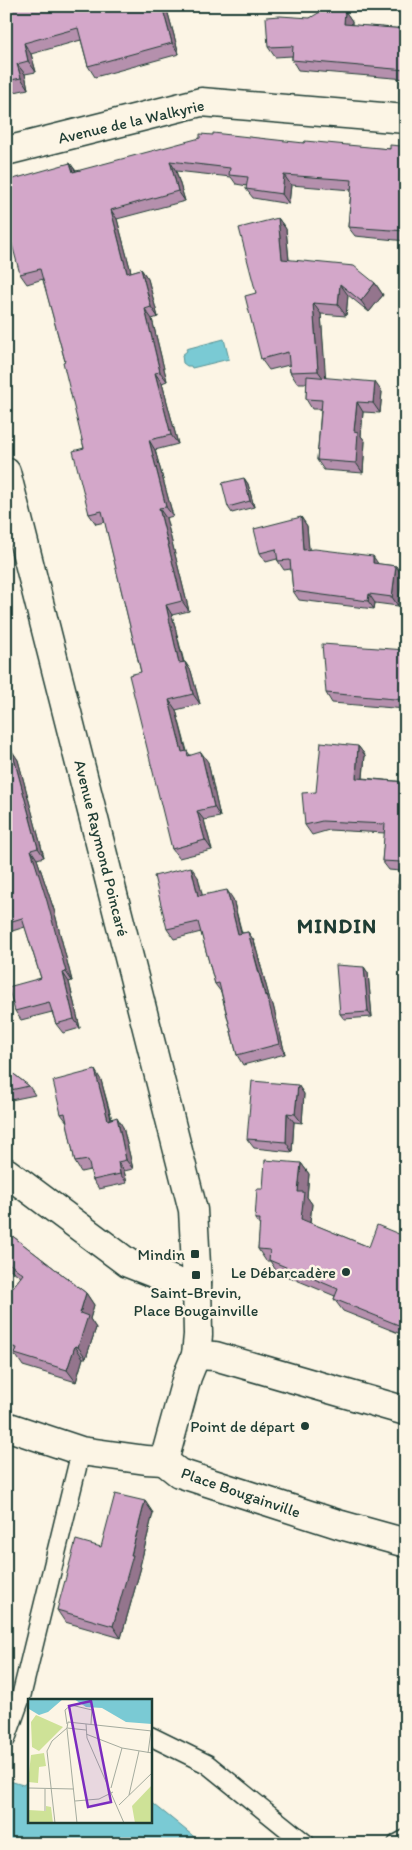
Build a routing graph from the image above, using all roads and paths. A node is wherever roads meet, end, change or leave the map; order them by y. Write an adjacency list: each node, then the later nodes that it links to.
1 (406, 119): 2 (street, Avenue de la Walkyrie)
2 (6, 151)
3 (6, 472): 5 (street, Avenue Raymond Poincaré)
4 (6, 1172): 5 (street)
5 (197, 1283): 6 (street, Place Bougainville)
6 (196, 1355): 7 (street); 10 (street, Place Bougainville)
7 (406, 1411)
8 (6, 1426): 9 (street)
9 (81, 1451): 10 (street); 12 (lane)
10 (164, 1461): 11 (street, Place Bougainville)
11 (406, 1543)
12 (27, 1698): 14 (lane)
13 (151, 1736): 16 (lane)
14 (6, 1739)
15 (406, 1839): 17 (lane)
16 (306, 1844)
17 (397, 1844)

